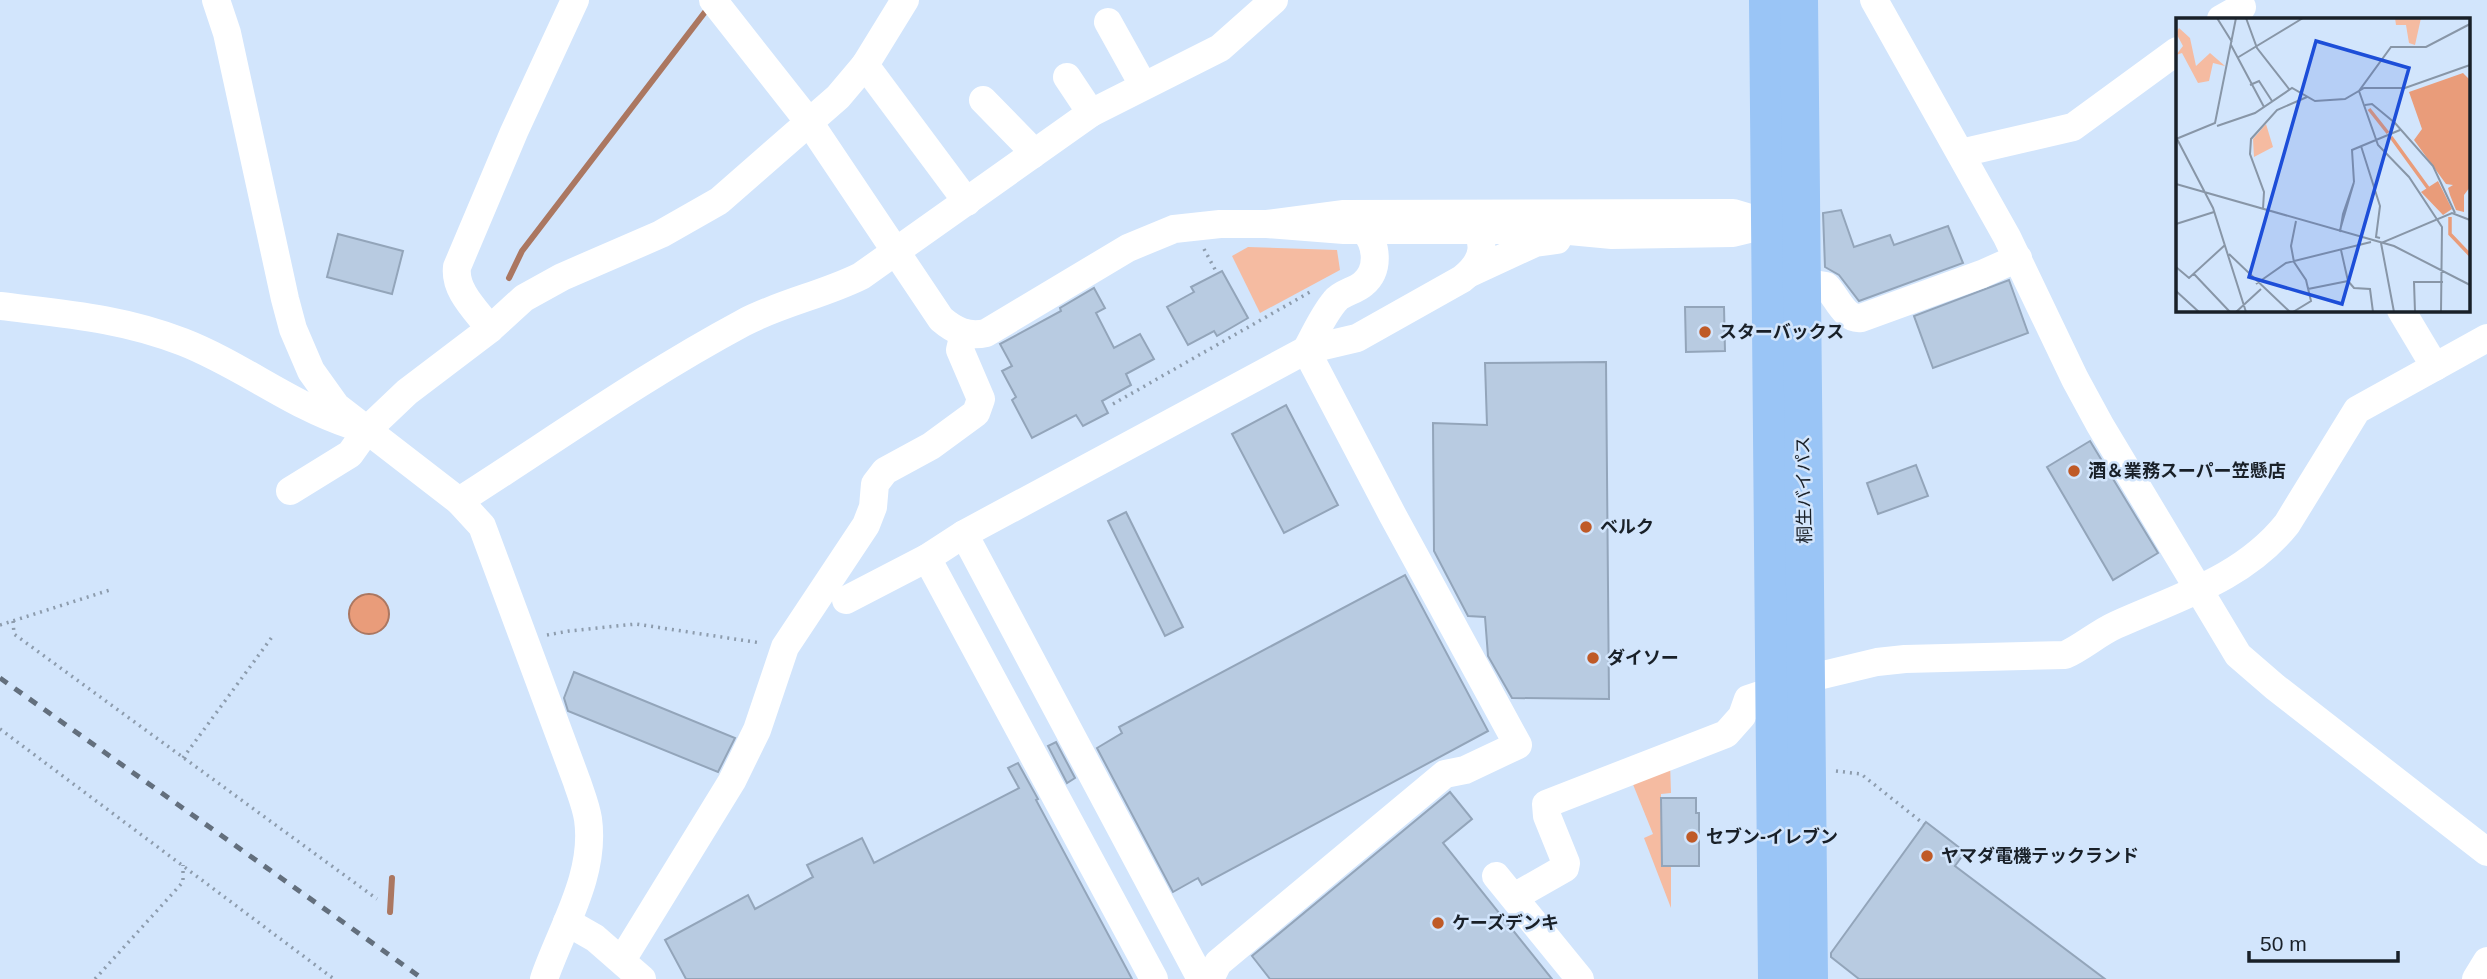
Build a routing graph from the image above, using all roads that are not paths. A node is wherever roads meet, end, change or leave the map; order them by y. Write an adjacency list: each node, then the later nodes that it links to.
1 (216, 0): 38 (street)
2 (575, 0): 33 (street)
3 (713, 0): 16 (street)
4 (905, 0): 11 (street)
5 (1769, 0): 22 (highway, 桐生バイパス)
6 (1800, 0): 22 (highway, 桐生バイパス)
7 (1874, 0): 17 (street)
8 (1257, 5): 13 (street)
9 (1108, 22): 13 (street)
10 (2176, 52): 17 (street)
11 (865, 65): 16 (street); 19 (street)
12 (1067, 77): 15 (street)
13 (1143, 85): 15 (street)
14 (984, 100): 18 (street)
15 (1091, 113): 18 (street)
16 (809, 122): 26 (street); 33 (street)
17 (1961, 153): 27 (street)
18 (1032, 155): 19 (street)
19 (967, 202): 26 (street)
20 (1411, 222): 21 (street); 23 (street); 24 (street); 30 (street)
21 (1474, 223): 22 (street); 25 (street); 28 (street)
22 (1786, 223): 25 (street); 29 (highway, 桐生バイパス); 45 (highway, 桐生バイパス)
23 (1267, 224): 24 (street); 34 (street)
24 (1364, 230): 30 (street)
25 (1612, 235): 28 (street)
26 (896, 251): 34 (street); 40 (street)
27 (2018, 258): 29 (street); 43 (street)
28 (1470, 273): 36 (street)
29 (1801, 282): 45 (highway, 桐生バイパス)
30 (1365, 283): 36 (street)
31 (0, 306): 38 (street)
32 (2402, 312): 37 (street)
33 (490, 329): 38 (street)
34 (964, 333): 51 (street)
35 (2487, 338): 37 (street)
36 (1307, 350): 41 (street); 55 (street)
37 (2435, 367): 43 (street)
38 (367, 430): 39 (street); 40 (street)
39 (290, 491)
40 (459, 501): 49 (street)
41 (964, 534): 42 (street); 54 (street)
42 (927, 558): 44 (street); 53 (street)
43 (2199, 590): 45 (street); 46 (street)
44 (846, 600)
45 (1790, 687): 48 (street); 57 (highway, 桐生バイパス); 58 (highway, 桐生バイパス)
46 (2487, 852)
47 (1496, 876): 48 (street)
48 (1514, 897): 56 (street)
49 (567, 922): 51 (street); 52 (street)
50 (2487, 961): 59 (street)
51 (632, 970)
52 (544, 979)
53 (1154, 979)
54 (1201, 979)
55 (1210, 979)
56 (1580, 979)
57 (1777, 979)
58 (1809, 979)
59 (2476, 979)

